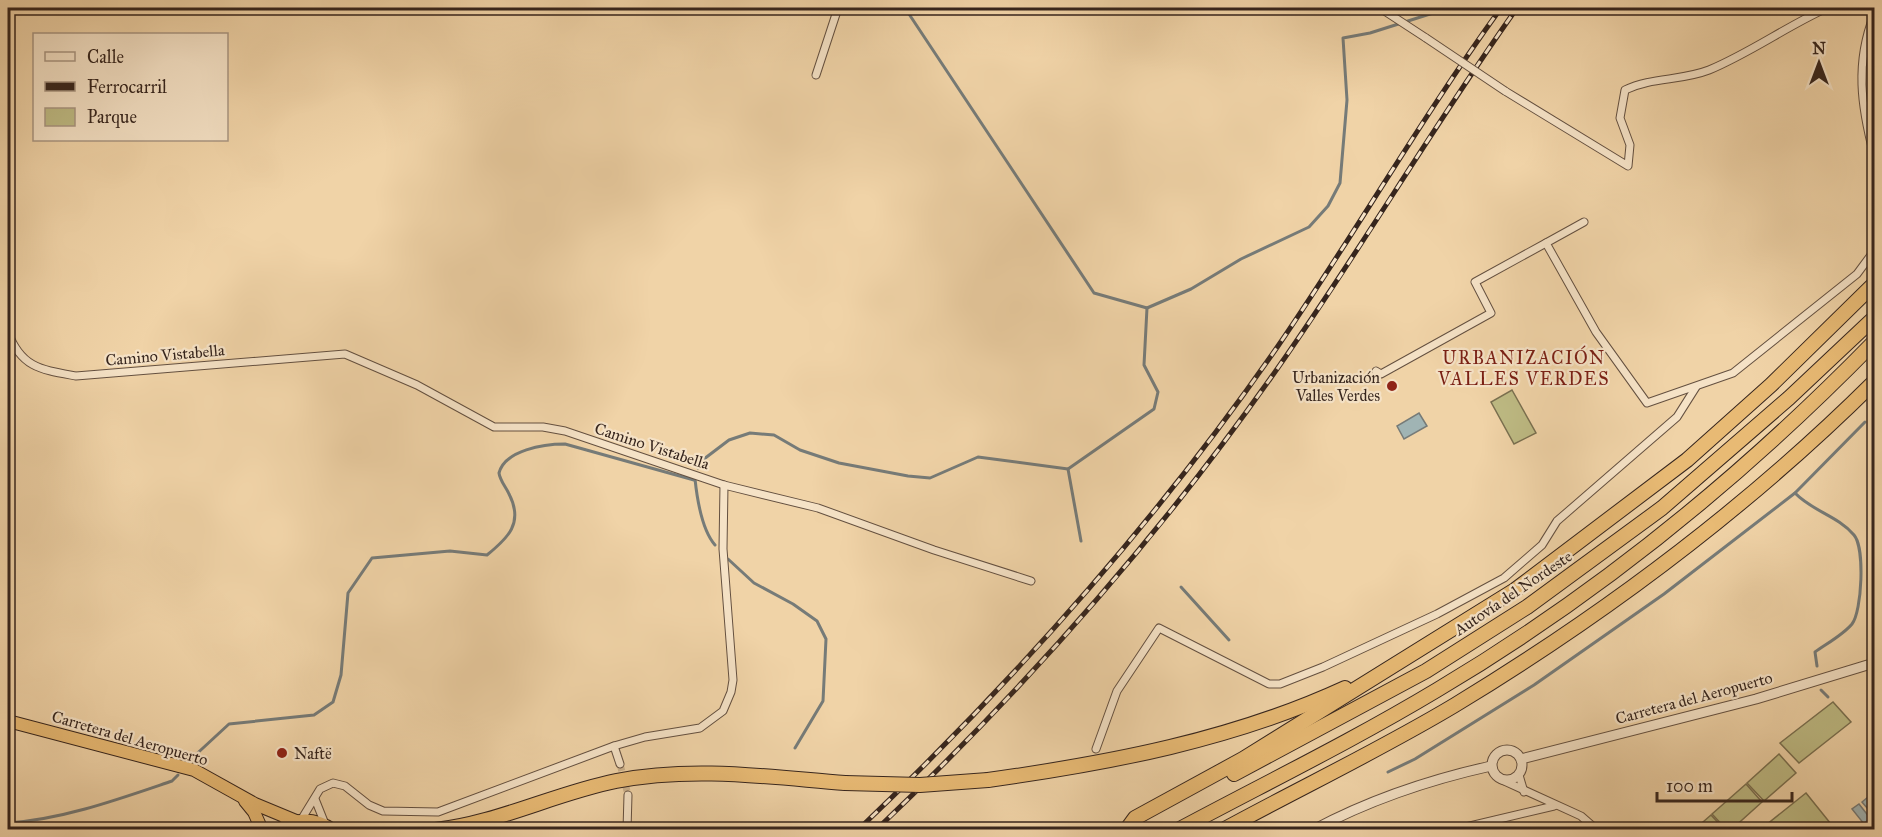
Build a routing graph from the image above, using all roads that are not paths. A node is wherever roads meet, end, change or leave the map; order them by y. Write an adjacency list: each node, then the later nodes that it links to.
1 (838, 8): 5 (street)
2 (1380, 8): 3 (street, bridge)
3 (1827, 8)
4 (1875, 15): 6 (street)
5 (816, 75)
6 (1875, 155)
7 (1584, 222): 8 (street)
8 (1546, 243): 16 (street); 18 (street)
9 (1875, 251): 18 (street)
10 (1875, 279): 12 (highway)
11 (1875, 284): 12 (highway)
12 (1861, 298): 24 (highway)
13 (1875, 318): 40 (highway, Autovía del Nordeste)
14 (8, 332): 21 (street, Camino Vistabella)
15 (1875, 342): 45 (highway)
16 (1376, 371)
17 (1875, 382): 46 (highway)
18 (1696, 387): 27 (street)
19 (1872, 413): 20 (street)
20 (1875, 422)
21 (724, 485): 22 (street); 26 (street, Camino Vistabella)
22 (1031, 581)
23 (1875, 663): 28 (street, Carretera del Aeropuerto)
24 (1378, 675): 40 (highway); 43 (highway, bridge)
25 (8, 721): 35 (highway, Carretera del Aeropuerto)
26 (614, 746): 29 (street); 36 (street, Camino Vistabella)
27 (1096, 749)
28 (1521, 759): 30 (street, Carretera del Aeropuerto); 31 (street)
29 (620, 764)
30 (1491, 766): 32 (street); 47 (street, Carretera del Aeropuerto)
31 (1519, 775): 32 (street); 33 (street)
32 (1502, 780): 33 (street)
33 (1524, 792): 37 (street)
34 (628, 795): 44 (street)
35 (240, 796): 38 (highway, Carretera del Aeropuerto); 41 (highway, Carretera del Aeropuerto)
36 (315, 799): 38 (street, Camino Vistabella); 39 (street)
37 (1554, 806): 48 (street); 49 (street)
38 (298, 820): 39 (highway, Carretera del Aeropuerto); 42 (highway)
39 (329, 827)
40 (1126, 829)
41 (262, 830)
42 (278, 830)
43 (435, 830)
44 (627, 830)
45 (1178, 830)
46 (1223, 830)
47 (1313, 830)
48 (1453, 830)
49 (1597, 830)

